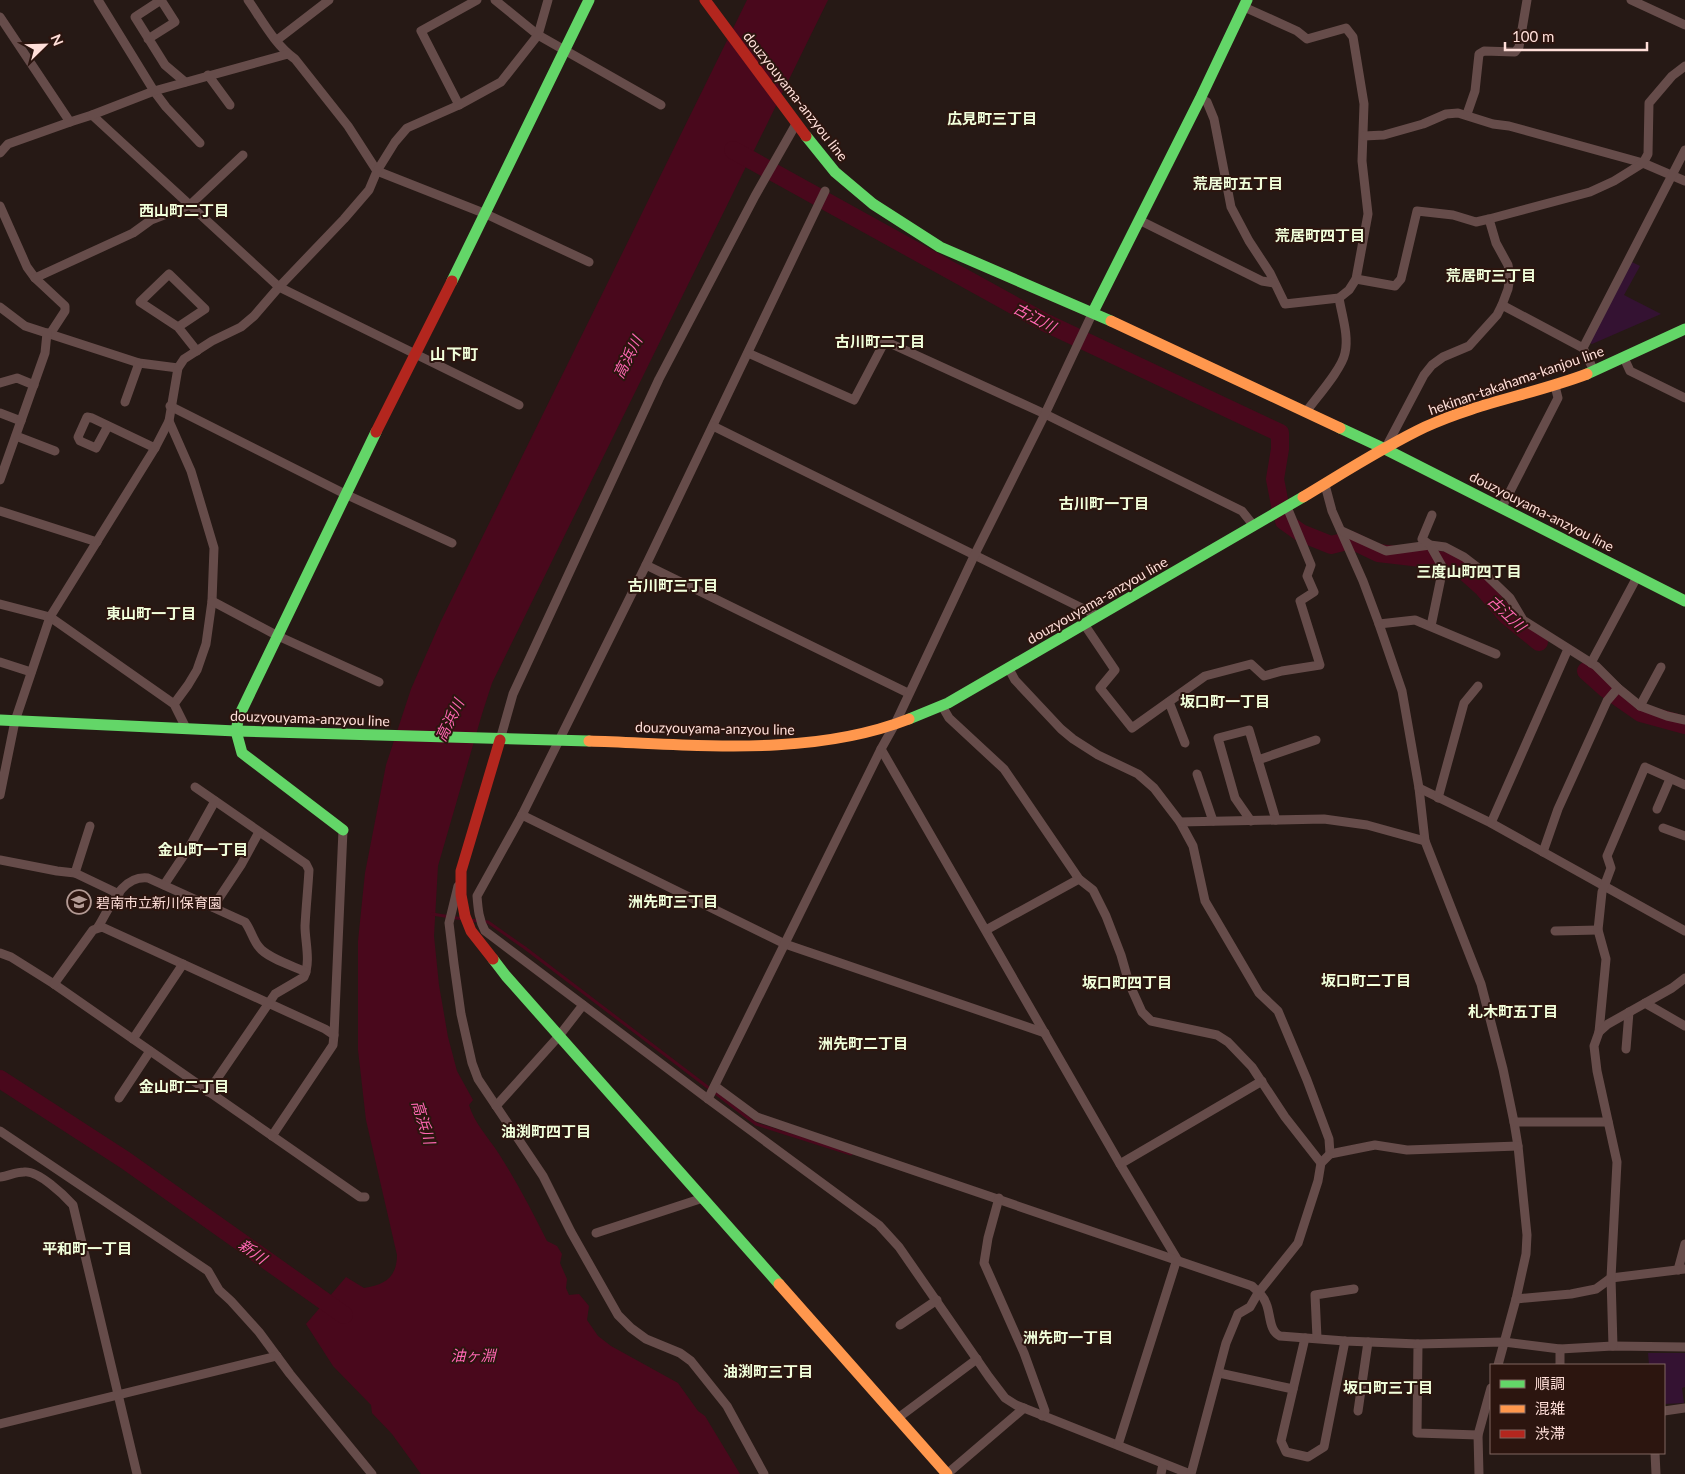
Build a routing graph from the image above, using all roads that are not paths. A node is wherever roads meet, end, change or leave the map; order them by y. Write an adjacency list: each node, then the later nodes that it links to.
1 (98, 0): 22 (street)
2 (248, 0): 16 (street)
3 (477, 0): 24 (street)
4 (495, 0): 14 (street)
5 (548, 0): 14 (street)
6 (589, 0): 17 (main road)
7 (705, 0): 29 (main road, douzyouyama-anzyou line)
8 (1528, 0): 27 (street)
9 (1631, 0): 13 (street)
10 (323, 2): 16 (street)
11 (1246, 3): 23 (main road); 31 (street)
12 (0, 18): 30 (street)
13 (1685, 25)
14 (538, 35): 17 (street); 24 (street)
15 (148, 39): 15 (street); 21 (street)
16 (277, 40): 18 (street)
17 (564, 51): 26 (street); 43 (main road)
18 (288, 54): 20 (street); 37 (street)
19 (1685, 66): 36 (street)
20 (208, 76): 21 (street); 25 (street)
21 (185, 82): 22 (street)
22 (154, 91): 28 (street); 32 (street)
23 (1200, 99): 45 (main road); 49 (street)
24 (459, 104): 37 (street)
25 (230, 105)
26 (661, 105)
27 (1467, 114): 31 (street); 36 (street)
28 (92, 115): 30 (street); 41 (street)
29 (793, 121): 54 (main road, douzyouyama-anzyou line); 129 (street)
30 (70, 122): 34 (street)
31 (1364, 136): 48 (street)
32 (200, 143)
33 (1685, 150): 38 (street)
34 (0, 153)
35 (243, 155): 41 (street)
36 (1643, 163): 38 (street); 44 (street)
37 (377, 171): 43 (street); 50 (street)
38 (1672, 175): 39 (street); 58 (street)
39 (1685, 181)
40 (825, 191): 60 (street)
41 (190, 205): 47 (street); 50 (street)
42 (0, 206): 47 (street)
43 (486, 214): 46 (street); 61 (main road)
44 (1489, 219): 48 (street); 52 (street)
45 (1139, 220): 49 (street); 54 (main road)
46 (589, 262)
47 (35, 278): 57 (street)
48 (1356, 279): 51 (street)
49 (1274, 284): 51 (street)
50 (279, 287): 59 (street); 61 (street)
51 (1339, 298): 73 (street)
52 (1502, 304): 58 (street); 82 (street)
53 (0, 307): 57 (street)
54 (1093, 312): 73 (main road, douzyouyama-anzyou line); 75 (street)
55 (178, 327): 55 (street); 59 (street)
56 (1685, 328): 62 (main road, hekinan-takahama-kanjou line)
57 (49, 334): 63 (street); 67 (street)
58 (1583, 348): 65 (street)
59 (197, 351): 64 (street)
60 (748, 353): 75 (street); 79 (street)
61 (417, 355): 71 (street); 86 (main road)
62 (1624, 358): 65 (main road, hekinan-takahama-kanjou line); 69 (street)
63 (139, 363): 64 (street); 70 (street)
64 (178, 368): 72 (street)
65 (1594, 371): 68 (main road, hekinan-takahama-kanjou line)
66 (0, 383): 67 (street)
67 (34, 385): 76 (street)
68 (1555, 386): 82 (main road, hekinan-takahama-kanjou line); 88 (street)
69 (1685, 398)
70 (125, 402)
71 (519, 405)
72 (170, 406): 77 (street); 86 (street)
73 (1306, 412): 82 (main road, douzyouyama-anzyou line)
74 (0, 413): 76 (street)
75 (1046, 414): 91 (street); 96 (street)
76 (21, 421): 80 (street)
77 (169, 421): 81 (street); 99 (street)
78 (108, 426): 81 (street)
79 (713, 426): 96 (street); 97 (street)
80 (16, 436): 83 (street); 84 (street)
81 (155, 448): 93 (street)
82 (1385, 449): 85 (main road, douzyouyama-anzyou line); 88 (main road, douzyouyama-anzyou line)
83 (55, 451)
84 (0, 480)
85 (1324, 485): 87 (main road, douzyouyama-anzyou line); 92 (street)
86 (345, 494): 94 (street); 107 (main road)
87 (1287, 507): 91 (main road, douzyouyama-anzyou line); 119 (street)
88 (1502, 507): 98 (main road, douzyouyama-anzyou line)
89 (0, 511): 93 (street)
90 (1432, 516): 95 (street)
91 (1254, 526): 102 (main road, douzyouyama-anzyou line)
92 (1342, 531): 95 (street); 105 (street)
93 (98, 542): 103 (street)
94 (452, 543)
95 (1430, 545): 106 (street); 108 (street)
96 (975, 554): 102 (street); 118 (street)
97 (646, 565): 118 (street); 130 (street)
98 (1637, 577): 100 (main road, douzyouyama-anzyou line); 111 (street)
99 (212, 601): 107 (street); 120 (street)
100 (1685, 601)
101 (0, 604): 103 (street)
102 (1098, 616): 104 (main road, douzyouyama-anzyou line)
103 (50, 617): 114 (street); 120 (street)
104 (1084, 624): 113 (main road, douzyouyama-anzyou line); 119 (street)
105 (1379, 624): 106 (street); 139 (street)
106 (1431, 626): 109 (street)
107 (278, 636): 115 (street); 128 (main road)
108 (1568, 649): 111 (street); 149 (street)
109 (1496, 654)
110 (0, 662): 114 (street)
111 (1591, 663): 117 (street)
112 (1661, 667): 122 (street)
113 (1009, 669): 121 (main road, douzyouyama-anzyou line); 148 (street)
114 (31, 672): 125 (street)
115 (379, 682)
116 (1478, 686): 141 (street)
117 (1618, 688): 122 (street); 156 (street)
118 (908, 693): 126 (street)
119 (1169, 702): 132 (street)
120 (174, 704): 127 (street)
121 (942, 706): 126 (main road, douzyouyama-anzyou line); 160 (street)
122 (1640, 706): 123 (street)
123 (1685, 719)
124 (0, 720): 125 (main road, douzyouyama-anzyou line)
125 (15, 721): 127 (main road, douzyouyama-anzyou line); 140 (street)
126 (895, 724): 130 (main road, douzyouyama-anzyou line); 133 (street)
127 (186, 728): 128 (main road, douzyouyama-anzyou line)
128 (236, 731): 129 (main road, douzyouyama-anzyou line); 152 (main road)
129 (500, 740): 130 (main road, douzyouyama-anzyou line); 158 (main road)
130 (558, 740): 144 (street)
131 (1316, 740): 134 (street)
132 (1185, 743)
133 (881, 749): 166 (street); 170 (street)
134 (1258, 760): 145 (street); 147 (street)
135 (1197, 774): 146 (street)
136 (1670, 779): 137 (street); 143 (street); 162 (street)
137 (1685, 785)
138 (194, 787): 142 (street)
139 (1419, 788): 141 (street); 155 (street)
140 (0, 795)
141 (1438, 798): 149 (street)
142 (215, 801): 153 (street); 161 (street)
143 (1657, 809)
144 (522, 815): 170 (street); 178 (street)
145 (1276, 820): 147 (street); 155 (street)
146 (1213, 821): 147 (street); 148 (street)
147 (1251, 821)
148 (1180, 822): 199 (street)
149 (1491, 823): 156 (street)
150 (90, 826): 159 (street)
151 (1663, 828): 154 (street)
152 (343, 830): 183 (street)
153 (259, 832): 164 (street); 173 (street)
154 (1685, 836)
155 (1425, 841): 194 (street)
156 (1543, 852): 162 (street)
157 (0, 860): 159 (street)
158 (461, 871): 184 (main road); 193 (street)
159 (75, 873): 163 (street)
160 (1079, 879): 166 (street); 188 (street)
161 (164, 885): 163 (street); 164 (street)
162 (1605, 885): 167 (street); 169 (street)
163 (119, 894): 165 (street)
164 (213, 907): 173 (street)
165 (98, 927): 172 (street); 175 (street)
166 (986, 930): 182 (street)
167 (1598, 930): 168 (street); 181 (street)
168 (1555, 931)
169 (1685, 931)
170 (785, 944): 182 (street); 189 (street)
171 (0, 953): 175 (street)
172 (183, 964): 177 (street); 185 (street)
173 (306, 972): 177 (street)
174 (1685, 978): 176 (street)
175 (54, 984): 185 (street)
176 (1645, 1003): 179 (street); 180 (street)
177 (269, 1004): 183 (street); 190 (street)
178 (584, 1005): 184 (street); 192 (street)
179 (1629, 1012): 181 (street); 186 (street)
180 (1685, 1026)
181 (1599, 1032): 195 (street)
182 (1045, 1033): 201 (street)
183 (334, 1035): 197 (street)
184 (559, 1036): 193 (street); 204 (main road)
185 (133, 1039): 187 (street)
186 (1626, 1049)
187 (150, 1051): 190 (street); 191 (street)
188 (1262, 1081): 200 (street); 201 (street)
189 (716, 1086): 192 (street); 205 (street)
190 (208, 1092): 197 (street)
191 (120, 1098)
192 (708, 1099): 214 (street)
193 (496, 1106): 246 (street)
194 (1514, 1122): 195 (street); 198 (street)
195 (1608, 1122): 210 (street)
196 (0, 1131): 225 (street)
197 (272, 1136): 203 (street)
198 (1518, 1146): 199 (street); 213 (street)
199 (1330, 1154): 200 (street)
200 (1321, 1163): 212 (street)
201 (1120, 1164): 208 (street)
202 (0, 1177): 232 (street)
203 (365, 1197)
204 (703, 1198): 206 (street); 238 (main road)
205 (999, 1198): 208 (street); 237 (street)
206 (596, 1234)
207 (1685, 1244): 209 (street)
208 (1177, 1259): 212 (street); 241 (street)
209 (1681, 1269): 210 (street)
210 (1611, 1278): 213 (street); 222 (street)
211 (1354, 1289): 217 (street)
212 (1258, 1293): 216 (street); 229 (street)
213 (1516, 1299): 220 (street)
214 (937, 1300): 215 (street); 226 (street)
215 (900, 1325)
216 (1305, 1338): 217 (street); 230 (street)
217 (1317, 1338): 218 (street)
218 (1345, 1341): 219 (street); 230 (street)
219 (1368, 1342): 221 (street); 236 (street)
220 (1504, 1342): 221 (street); 224 (street); 227 (street)
221 (1418, 1344): 240 (street)
222 (1613, 1346): 223 (street); 224 (street)
223 (1685, 1347)
224 (1560, 1349): 228 (street)
225 (277, 1356): 232 (street); 245 (street)
226 (977, 1359): 233 (street); 238 (street)
227 (1498, 1364)
228 (1560, 1364)
229 (1218, 1373): 230 (street); 249 (street)
230 (1292, 1389)
231 (1490, 1392): 240 (street)
232 (118, 1396): 239 (street); 244 (street)
233 (1024, 1408): 237 (street); 247 (street)
234 (1685, 1408): 235 (street)
235 (1665, 1411)
236 (1358, 1412)
237 (1042, 1416): 241 (street)
238 (898, 1418): 247 (main road)
239 (0, 1424)
240 (1478, 1436): 250 (street)
241 (1118, 1445): 243 (street)
242 (1655, 1454): 251 (street)
243 (1163, 1464): 248 (street); 249 (street)
244 (137, 1474)
245 (372, 1474)
246 (764, 1474)
247 (947, 1474)
248 (1161, 1474)
249 (1190, 1474)
250 (1479, 1474)
251 (1656, 1474)

